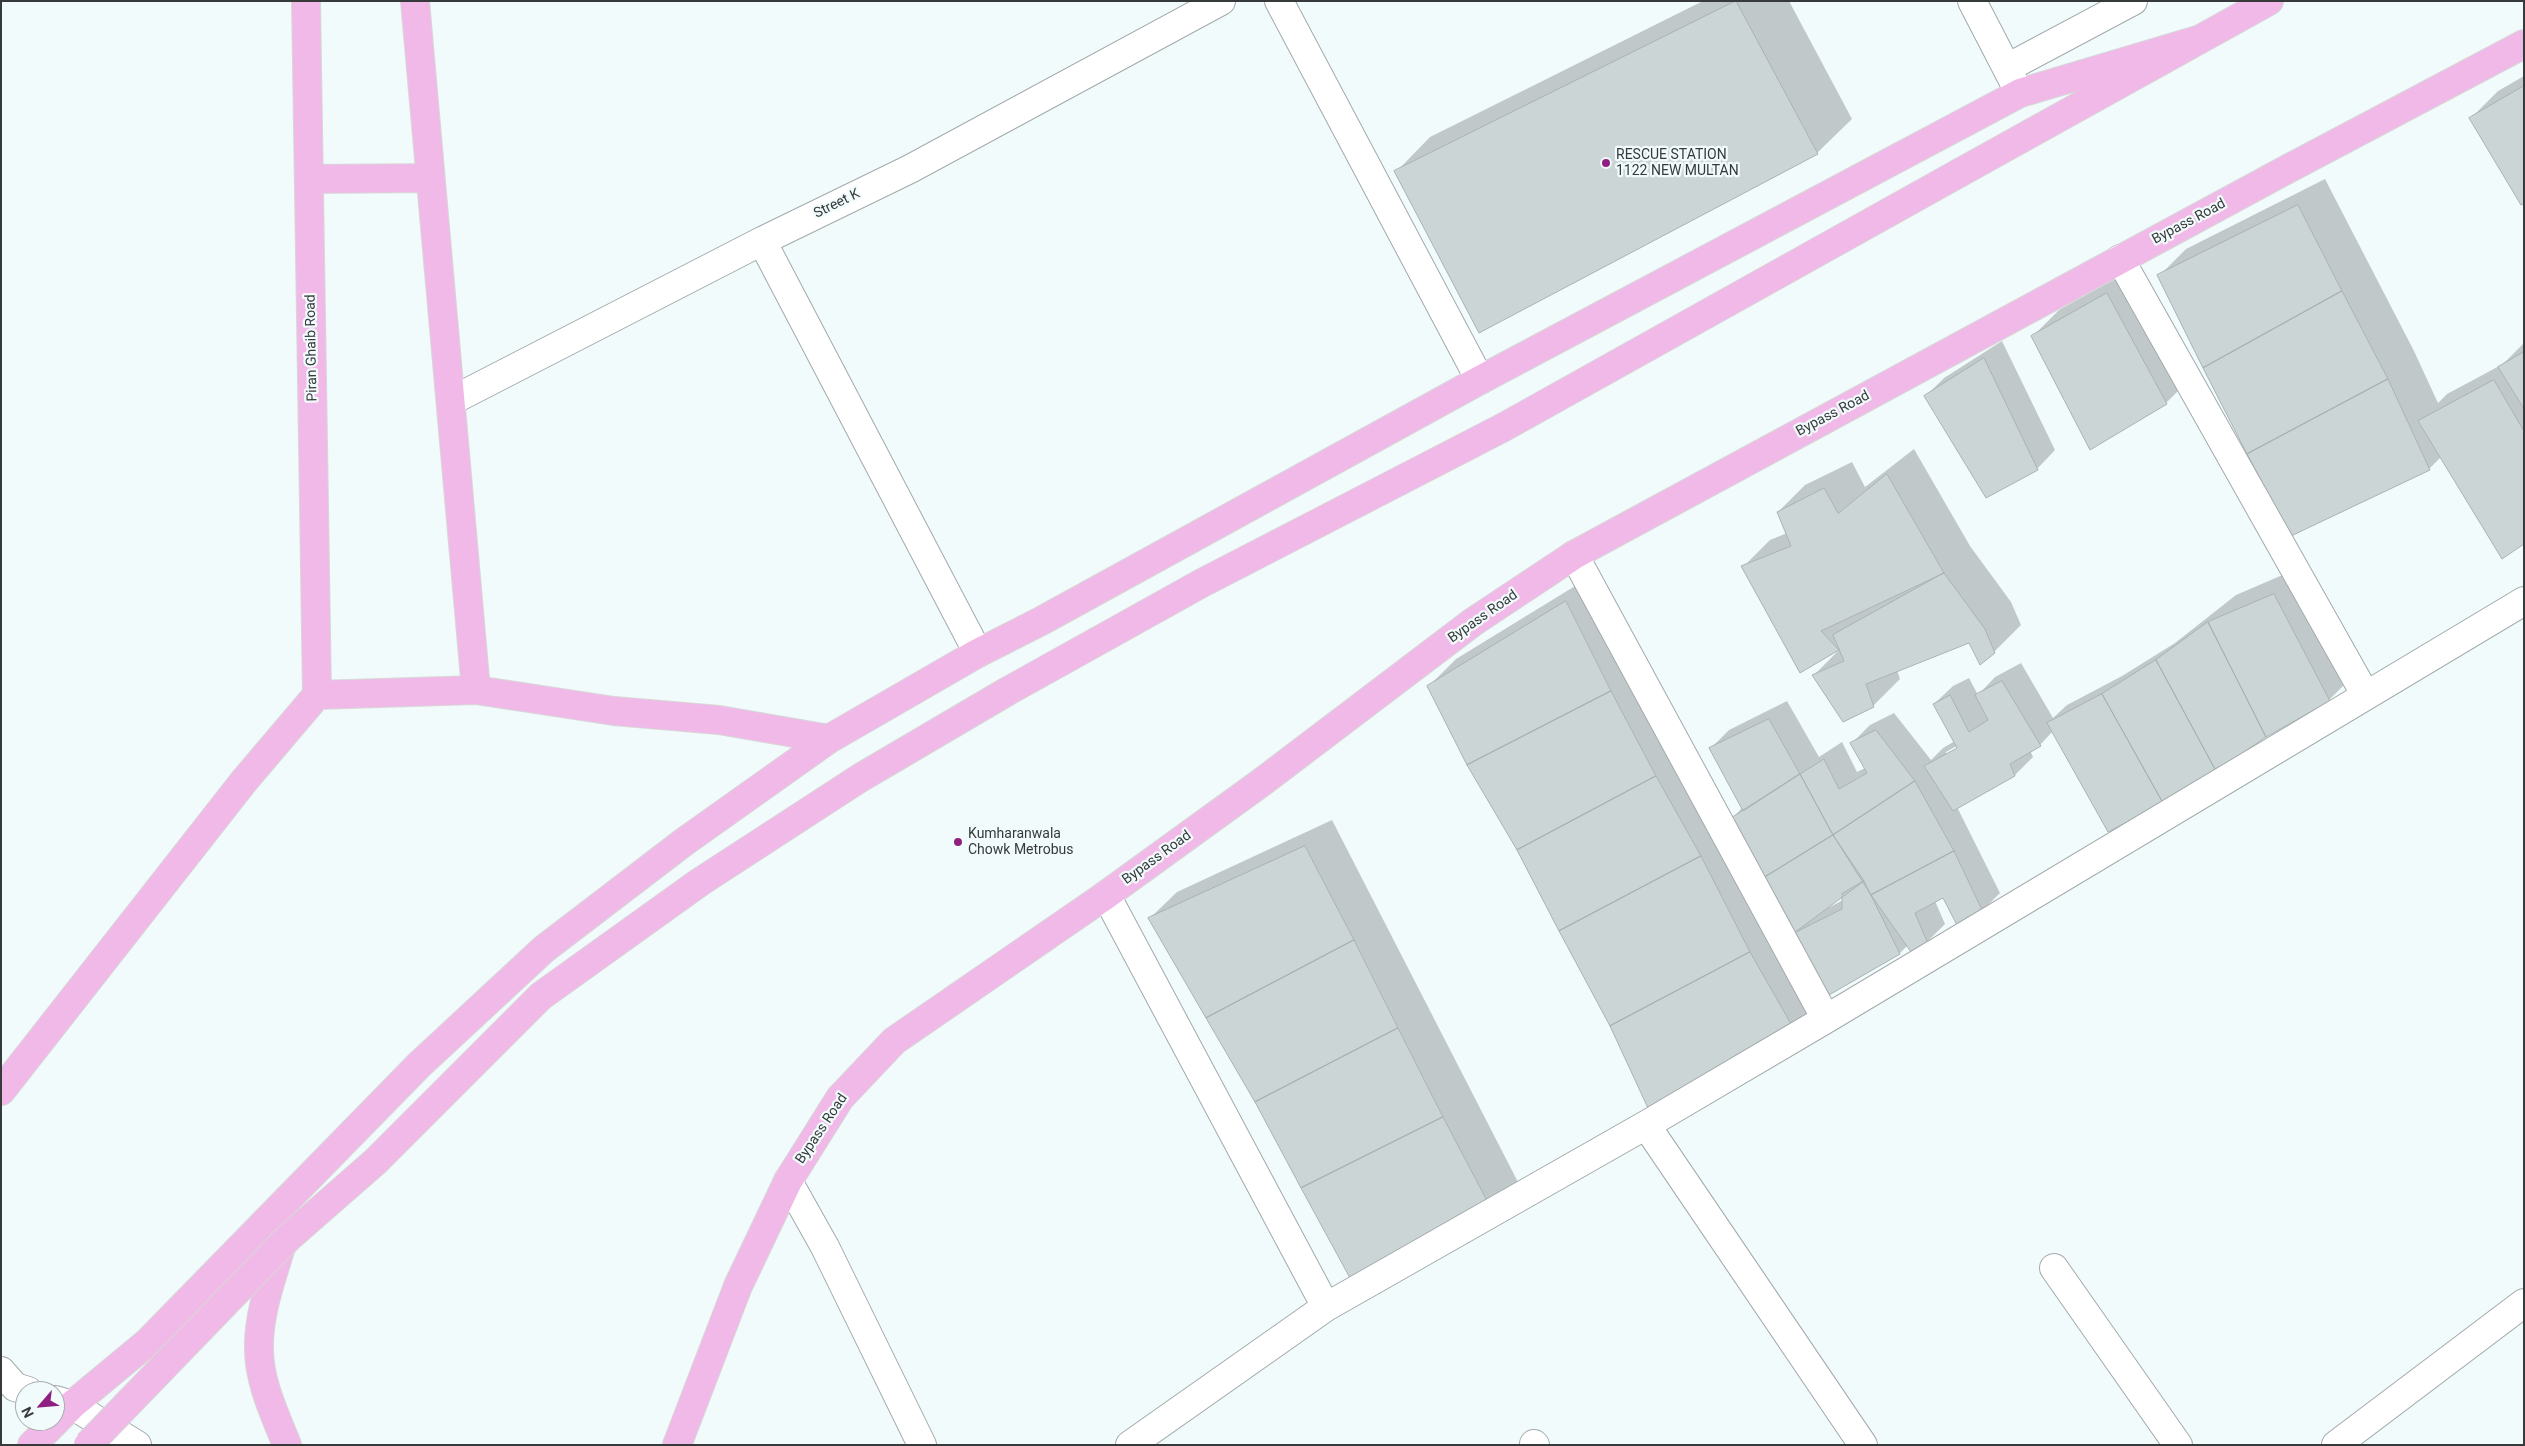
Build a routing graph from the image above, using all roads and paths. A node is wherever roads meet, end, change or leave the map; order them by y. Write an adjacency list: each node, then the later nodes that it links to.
1 (306, 1): 13 (main road, Piran Ghaib Road)
2 (415, 1): 12 (main road)
3 (1221, 1): 14 (street, Street K)
4 (1279, 1): 16 (street)
5 (1972, 1): 10 (street)
6 (2133, 1): 10 (street)
7 (2269, 1): 8 (main road)
8 (2198, 40): 11 (main road); 35 (main road, bridge)
9 (2524, 44): 15 (main road, Bypass Road)
10 (2007, 68): 11 (street)
11 (2020, 93): 16 (main road)
12 (430, 178): 13 (main road); 17 (main road)
13 (309, 179): 23 (main road, Piran Ghaib Road)
14 (762, 241): 17 (street, Street K); 20 (street)
15 (2120, 260): 18 (main road, Bypass Road); 22 (street)
16 (1480, 380): 20 (main road)
17 (451, 401): 21 (main road)
18 (1574, 555): 25 (main road, Bypass Road); 26 (street)
19 (2524, 601): 22 (street)
20 (978, 653): 24 (main road)
21 (476, 690): 23 (main road); 24 (main road)
22 (2365, 694): 26 (street)
23 (318, 695): 27 (main road)
24 (830, 739): 30 (main road)
25 (1106, 894): 29 (main road, Bypass Road); 33 (street)
26 (1826, 1019): 28 (street)
27 (1, 1091)
28 (1646, 1125): 33 (street); 48 (street)
29 (788, 1181): 45 (main road, Bypass Road); 46 (street)
30 (295, 1193): 37 (main road); 44 (main road)
31 (2054, 1268): 49 (street)
32 (2524, 1303): 50 (street)
33 (1326, 1307): 47 (street)
34 (1, 1371): 36 (street)
35 (146, 1384): 41 (main road, bridge); 42 (main road, bridge)
36 (15, 1387)
37 (65, 1402)
38 (65, 1404): 43 (street)
39 (42, 1431): 40 (main road)
40 (32, 1445)
41 (88, 1445)
42 (109, 1445)
43 (137, 1445)
44 (287, 1445)
45 (677, 1445)
46 (922, 1445)
47 (1130, 1445)
48 (1863, 1445)
49 (2178, 1445)
50 (2336, 1445)

